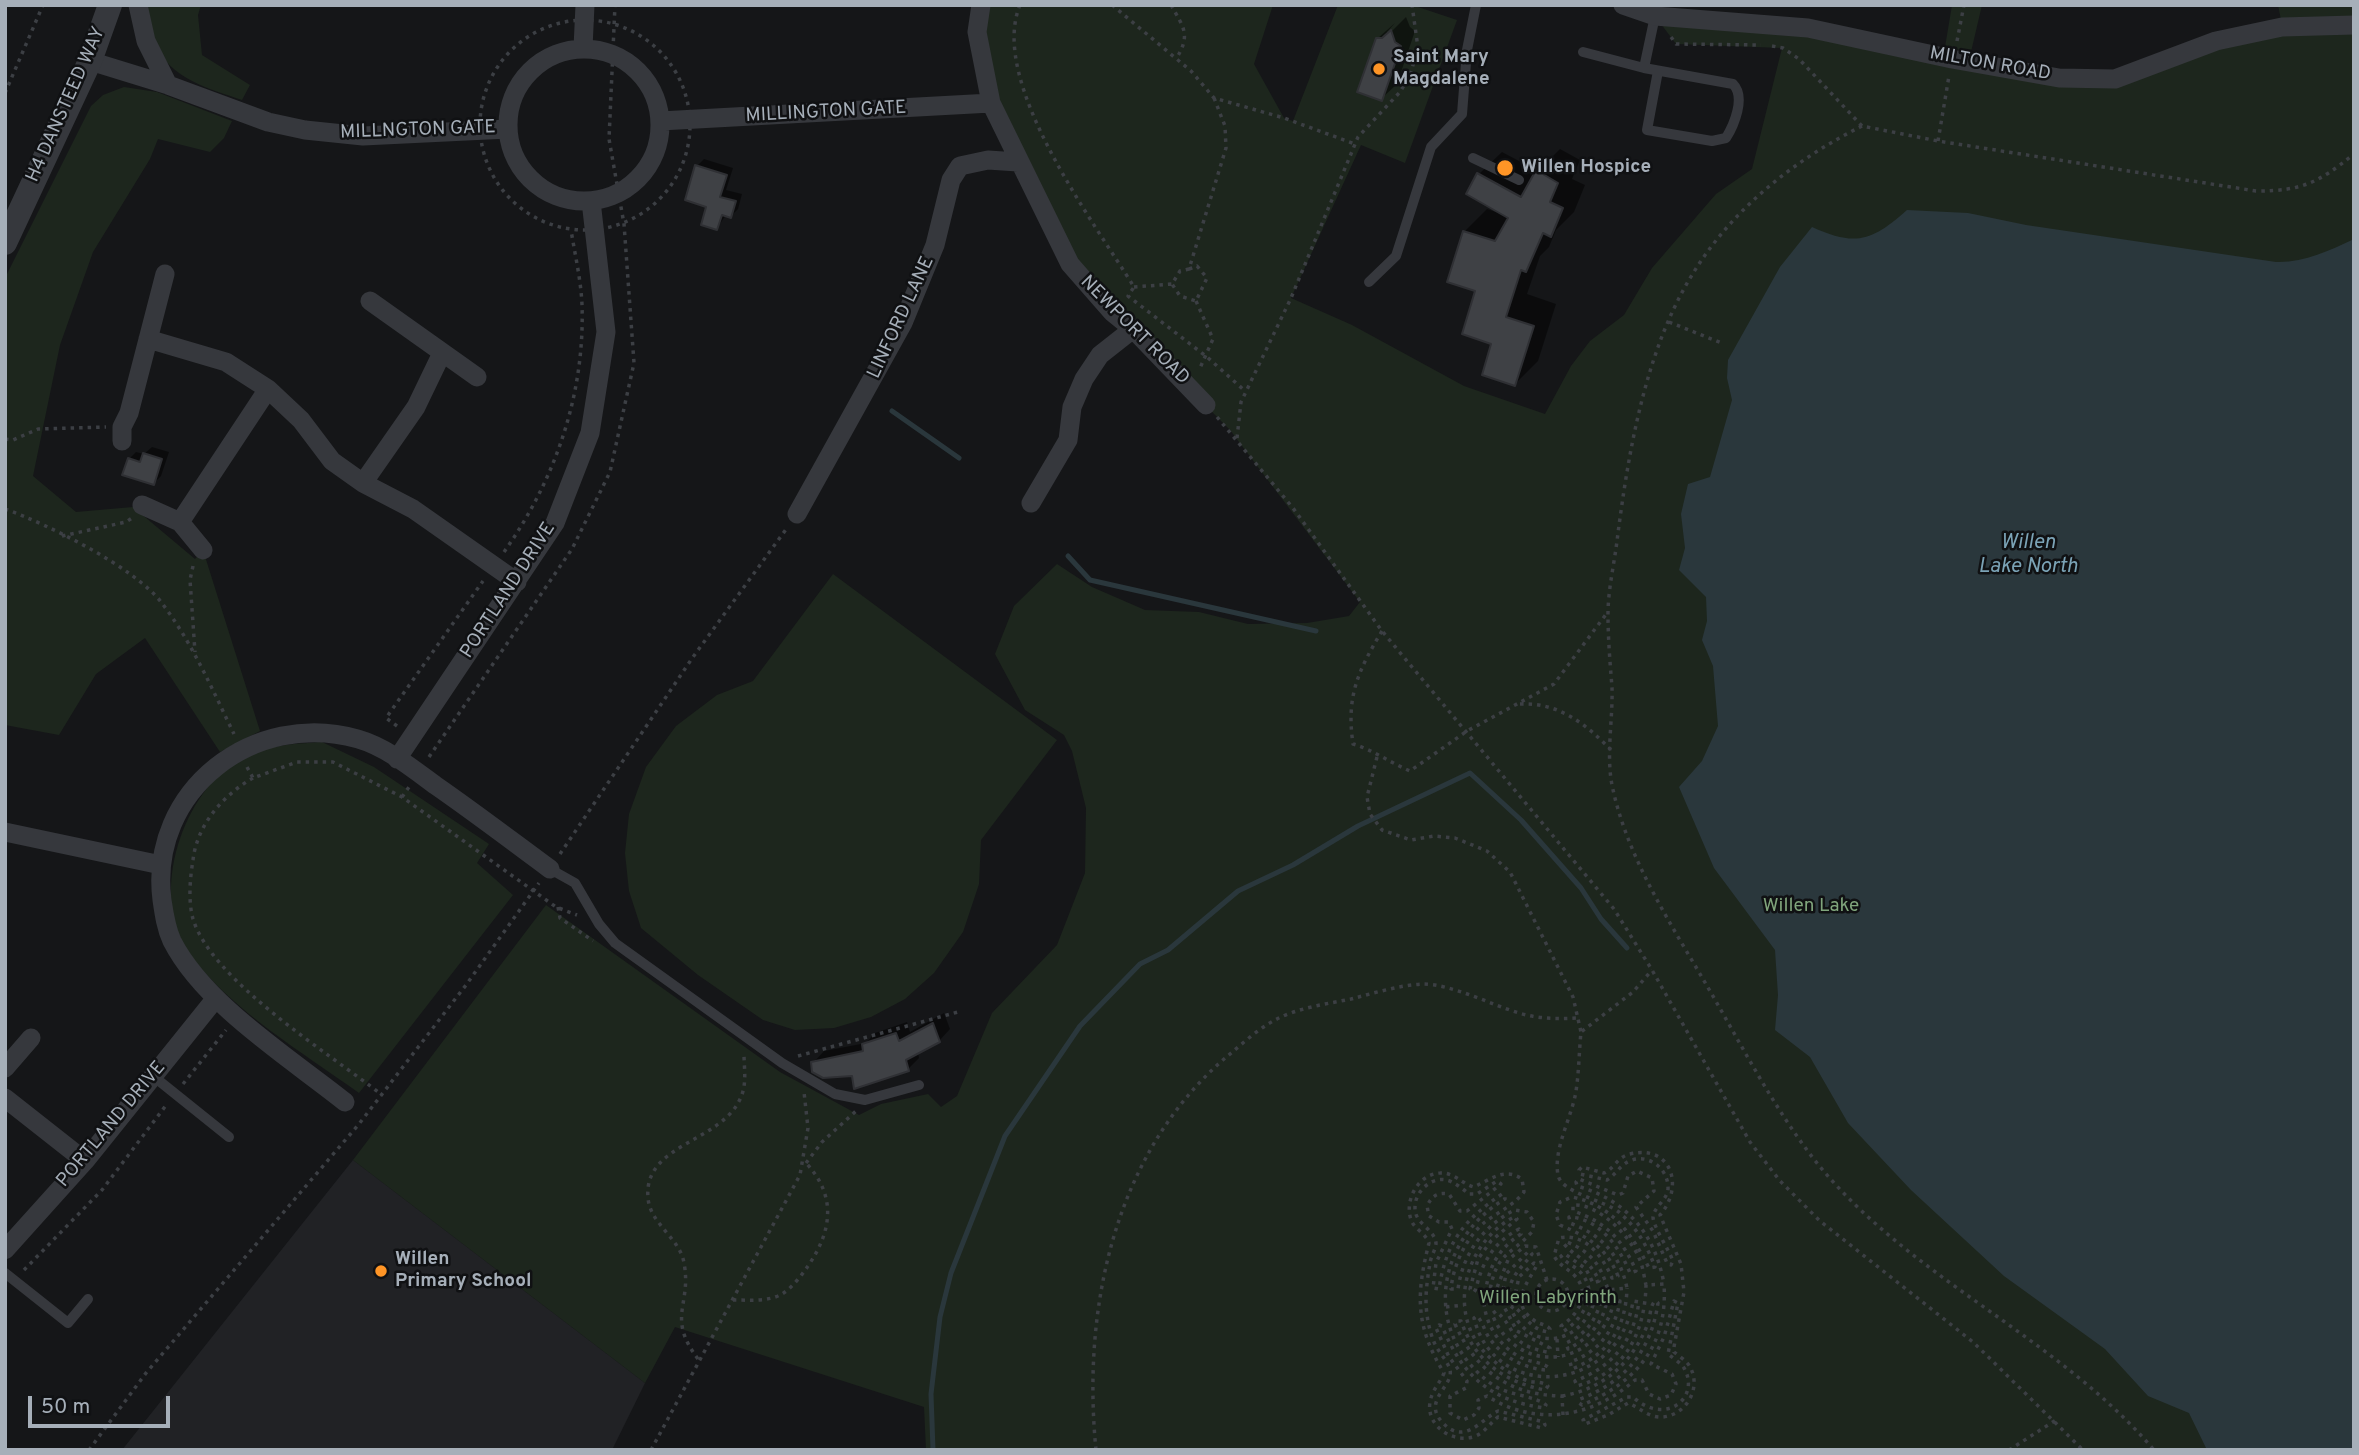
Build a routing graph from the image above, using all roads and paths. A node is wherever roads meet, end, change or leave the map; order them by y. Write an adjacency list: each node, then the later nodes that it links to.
1 (43, 5): 26 (path)
2 (110, 5): 22 (street, H4 DANSTEED WAY)
3 (138, 5): 25 (street)
4 (615, 5): 15 (path)
5 (982, 5): 28 (street)
6 (1020, 5): 50 (path)
7 (1171, 5): 20 (path)
8 (1412, 5): 35 (path)
9 (1476, 5): 48 (lane)
10 (1623, 5): 14 (street, MILTON ROAD)
11 (1964, 5): 21 (path)
12 (1115, 6): 20 (path)
13 (585, 12): 15 (path); 17 (street); 33 (path)
14 (1654, 16): 21 (street, MILTON ROAD); 23 (lane); 31 (path)
15 (614, 24): 19 (path); 30 (path)
16 (2354, 24): 21 (street, MILTON ROAD)
17 (583, 48): 19 (street); 32 (street)
18 (1583, 52): 23 (lane)
19 (611, 53): 29 (street); 40 (path)
20 (1176, 59): 27 (path)
21 (1952, 60): 34 (path)
22 (90, 61): 25 (street, MILLNGTON GATE); 45 (street, H4 DANSTEED WAY)
23 (1644, 68): 24 (lane)
24 (1658, 71): 24 (lane)
25 (168, 85): 33 (street, MILLNGTON GATE)
26 (5, 93)
27 (1214, 97): 35 (path); 46 (path)
28 (991, 103): 30 (street, MILLINGTON GATE); 38 (street, NEWPORT ROAD)
29 (660, 121): 30 (street, MILLINGTON GATE); 40 (street)
30 (689, 121): 42 (path)
31 (1862, 126): 34 (path); 53 (path)
32 (508, 129): 33 (street, MILLNGTON GATE); 41 (street)
33 (479, 130): 43 (path)
34 (1938, 141): 36 (path)
35 (1355, 144): 62 (path)
36 (2354, 154)
37 (1473, 158): 39 (lane)
38 (1018, 162): 54 (street, NEWPORT ROAD); 71 (street, LINFORD LANE)
39 (1519, 180)
40 (618, 193): 41 (street); 42 (path)
41 (591, 201): 44 (street, PORTLAND DRIVE)
42 (624, 224): 44 (path); 84 (path)
43 (571, 230): 44 (path); 75 (path)
44 (596, 231): 76 (street, PORTLAND DRIVE)
45 (5, 243)
46 (1189, 269): 49 (path); 52 (path)
47 (165, 274): 55 (street)
48 (1369, 282)
49 (1172, 285): 50 (path); 52 (path)
50 (1134, 287): 58 (path)
51 (370, 301): 57 (street)
52 (1196, 301): 58 (path)
53 (1669, 322): 56 (path); 77 (path)
54 (1133, 329): 63 (street, NEWPORT ROAD); 68 (street)
55 (148, 339): 61 (street); 64 (street)
56 (1724, 344)
57 (442, 353): 60 (street); 67 (street)
58 (1207, 357): 59 (path); 62 (path)
59 (1200, 368)
60 (477, 377)
61 (268, 390): 67 (street); 72 (street)
62 (1245, 391): 65 (path)
63 (1206, 405): 65 (path)
64 (122, 434): 66 (path)
65 (1237, 438): 78 (path)
66 (5, 439)
67 (363, 483): 75 (street)
68 (1031, 503)
69 (142, 505): 72 (street); 73 (path)
70 (5, 509): 73 (path)
71 (797, 514): 93 (path)
72 (180, 522): 74 (street)
73 (62, 536): 79 (path)
74 (203, 550): 79 (path)
75 (494, 566): 76 (street); 82 (path)
76 (517, 582): 82 (street, PORTLAND DRIVE)
77 (1608, 612): 80 (path); 83 (path)
78 (1382, 631): 81 (path); 86 (path)
79 (195, 654): 85 (path)
80 (1516, 704): 81 (path); 83 (path)
81 (1466, 731): 86 (path); 98 (path)
82 (412, 737): 84 (path); 87 (street, PORTLAND DRIVE)
83 (1611, 750): 146 (path)
84 (433, 751): 88 (path)
85 (239, 752): 87 (street); 89 (path); 92 (street)
86 (1377, 757): 103 (path)
87 (397, 759): 88 (street)
88 (418, 773): 90 (path); 93 (street)
89 (253, 778): 90 (path); 99 (path)
90 (402, 797): 94 (path)
91 (5, 832): 92 (street)
92 (161, 865): 100 (street)
93 (550, 869): 94 (path); 96 (lane)
94 (534, 890): 95 (path); 113 (path)
95 (558, 907): 96 (path); 97 (path)
96 (599, 924): 97 (lane)
97 (621, 947): 105 (lane)
98 (1652, 970): 104 (path); 140 (path)
99 (254, 996): 102 (path); 113 (path)
100 (216, 999): 102 (street); 110 (street, PORTLAND DRIVE)
101 (958, 1012): 107 (path)
102 (237, 1016): 112 (path); 116 (street)
103 (1577, 1018): 104 (path); 143 (path)
104 (1581, 1032): 128 (path)
105 (744, 1035): 109 (lane); 137 (path)
106 (31, 1038): 108 (street)
107 (793, 1055)
108 (5, 1068)
109 (799, 1074): 115 (lane); 120 (path)
110 (153, 1076): 112 (lane); 118 (street, PORTLAND DRIVE)
111 (919, 1085): 115 (lane)
112 (175, 1094): 117 (lane); 124 (path)
113 (382, 1095): 141 (path)
114 (5, 1098): 118 (street)
115 (865, 1100): 119 (path)
116 (345, 1101)
117 (229, 1137)
118 (85, 1161): 121 (street, PORTLAND DRIVE)
119 (806, 1163): 120 (path); 130 (path)
120 (800, 1175): 130 (path)
121 (5, 1250)
122 (5, 1273): 124 (lane)
123 (1548, 1280): 123 (path); 134 (path)
124 (14, 1281): 129 (lane)
125 (1664, 1284): 126 (path); 138 (path); 139 (path)
126 (1646, 1285): 127 (path); 132 (path)
127 (1627, 1288): 128 (path); 136 (path)
128 (1608, 1290): 135 (path)
129 (88, 1299)
130 (733, 1300): 137 (path)
131 (1502, 1300): 132 (path); 135 (path); 136 (path)
132 (1484, 1303): 133 (path)
133 (1464, 1305): 134 (path); 138 (path)
134 (1446, 1307): 139 (path)
135 (1557, 1339): 136 (path)
136 (1558, 1357)
137 (698, 1359): 142 (path)
138 (1562, 1396): 139 (path)
139 (1563, 1415)
140 (2056, 1420): 144 (path); 145 (path)
141 (89, 1450)
142 (651, 1450)
143 (1096, 1450)
144 (2009, 1450)
145 (2083, 1450)
146 (2154, 1450)

